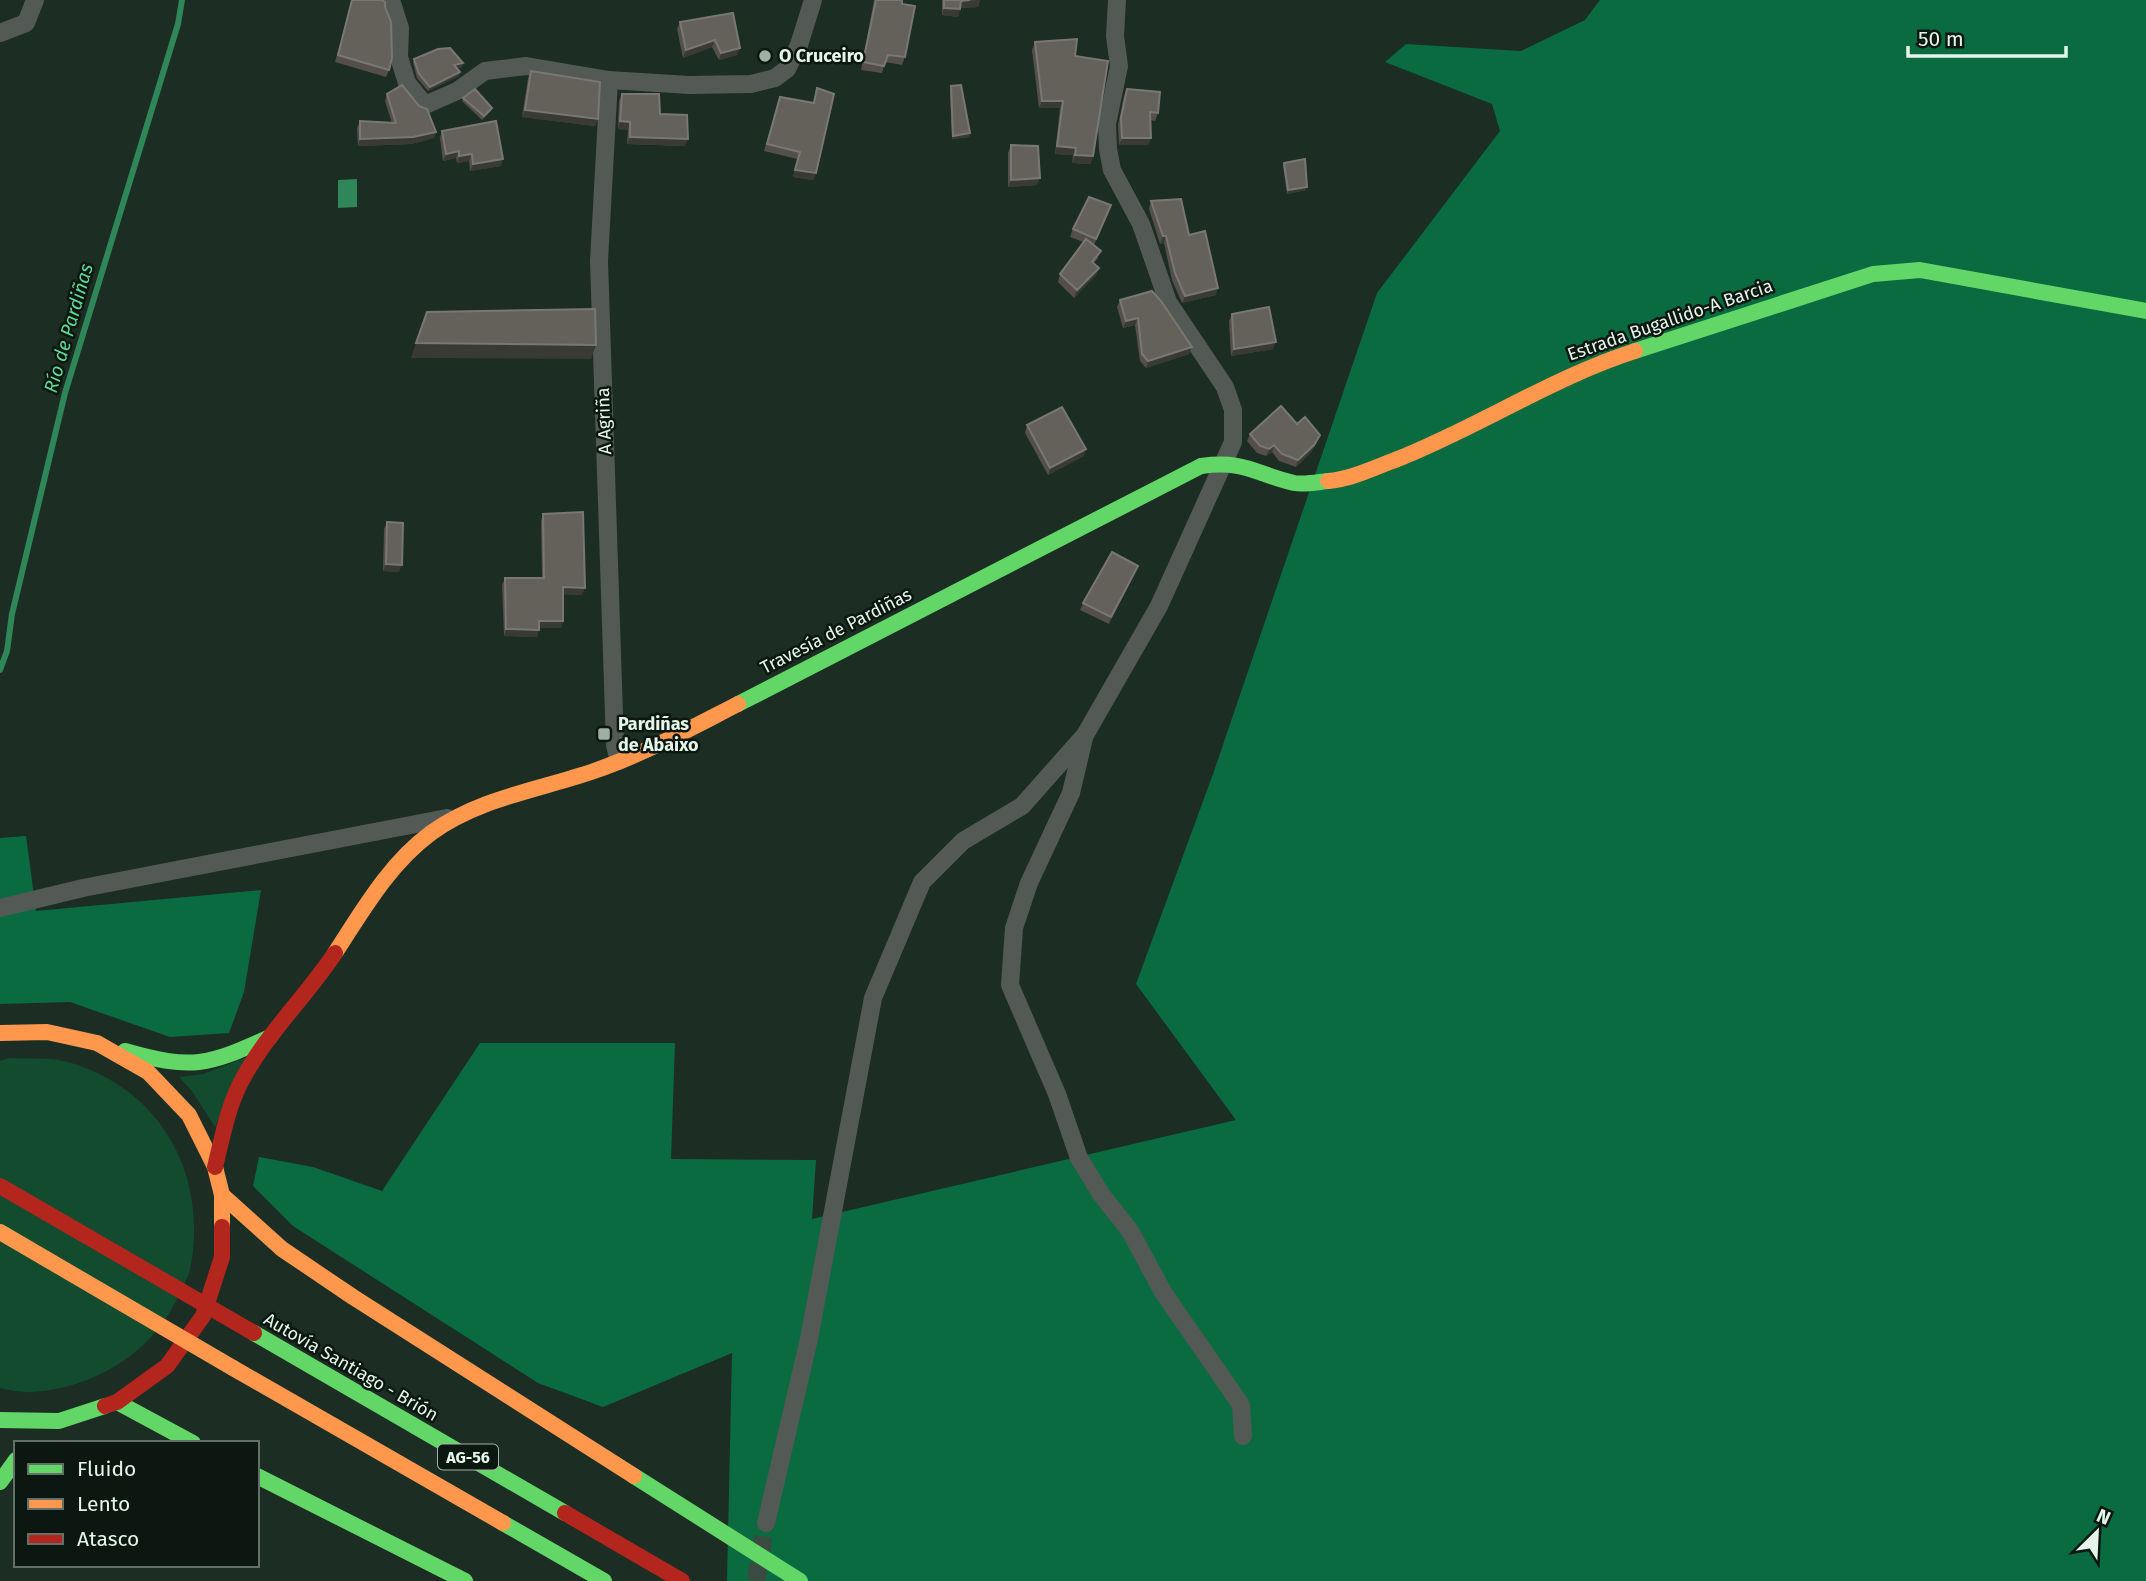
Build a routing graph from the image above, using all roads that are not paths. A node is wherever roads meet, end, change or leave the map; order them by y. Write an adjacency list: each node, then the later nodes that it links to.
1 (35, 0): 5 (street)
2 (391, 0): 6 (street)
3 (813, 0): 6 (street)
4 (1117, 0): 8 (street)
5 (0, 33)
6 (609, 80): 10 (street, A Agriña)
7 (2146, 311): 8 (main road, Estrada Bugallido-A Barcia)
8 (1225, 463): 9 (street); 10 (main road, Travesía de Pardiñas)
9 (1085, 735): 23 (street); 29 (street)
10 (619, 761): 11 (main road, Travesía de Pardiñas)
11 (457, 817): 12 (street); 14 (main road, Travesía de Pardiñas)
12 (0, 908)
13 (0, 1033): 15 (main road)
14 (270, 1037): 15 (main road); 16 (main road, Travesía de Pardiñas)
15 (97, 1043): 16 (main road)
16 (215, 1167): 18 (main road)
17 (0, 1186): 32 (main road, Autovía Santiago - Brión / AG-56, bridge)
18 (222, 1195): 20 (main road); 33 (main road)
19 (0, 1232): 31 (main road, AG-56, bridge)
20 (117, 1402): 22 (main road); 25 (main road)
21 (0, 1420): 22 (main road)
22 (59, 1420): 24 (main road)
23 (1243, 1436)
24 (36, 1438)
25 (189, 1441)
26 (14, 1463): 28 (main road)
27 (259, 1477): 30 (main road)
28 (0, 1482)
29 (766, 1523)
30 (465, 1581)
31 (604, 1581)
32 (682, 1581)
33 (800, 1581)

